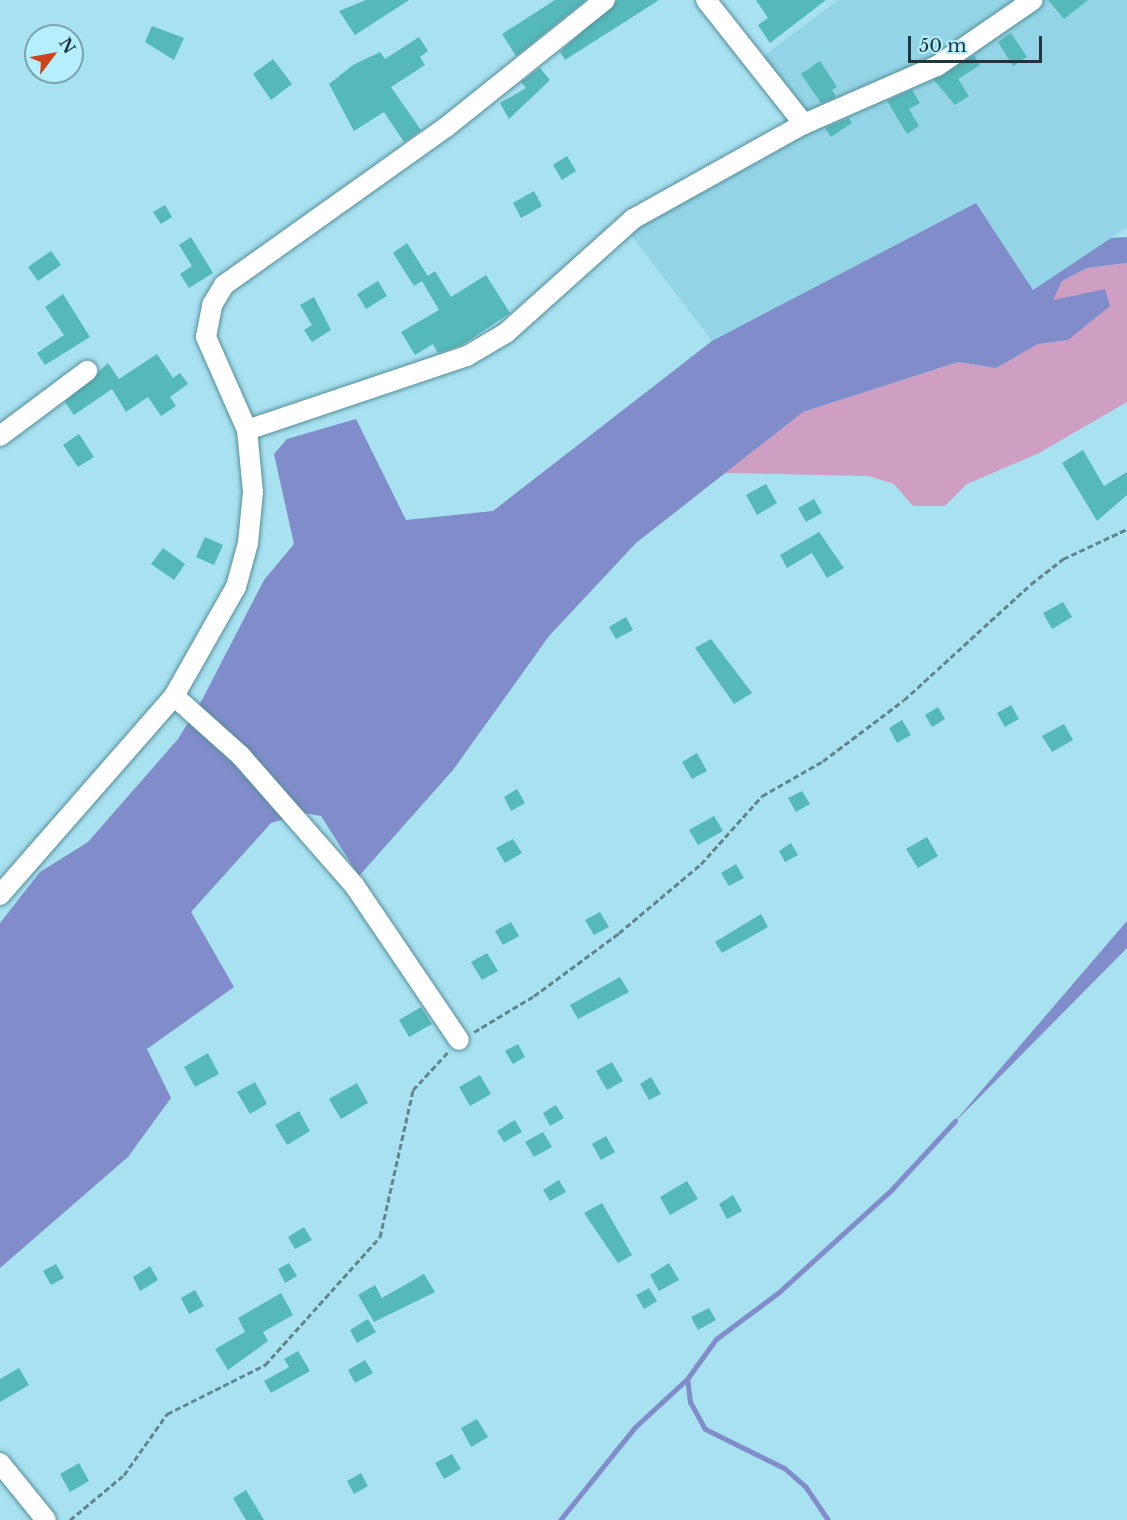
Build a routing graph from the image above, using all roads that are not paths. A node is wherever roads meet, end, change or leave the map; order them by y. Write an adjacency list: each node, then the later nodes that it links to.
1 (605, 0): 6 (street)
2 (706, 0): 4 (street)
3 (1033, 0): 4 (street)
4 (804, 124): 6 (street)
5 (87, 370): 7 (street)
6 (247, 430): 8 (street)
7 (0, 436)
8 (174, 696): 9 (street); 10 (street)
9 (0, 895)
10 (459, 1040)
11 (0, 1462): 12 (street)
12 (46, 1520)

